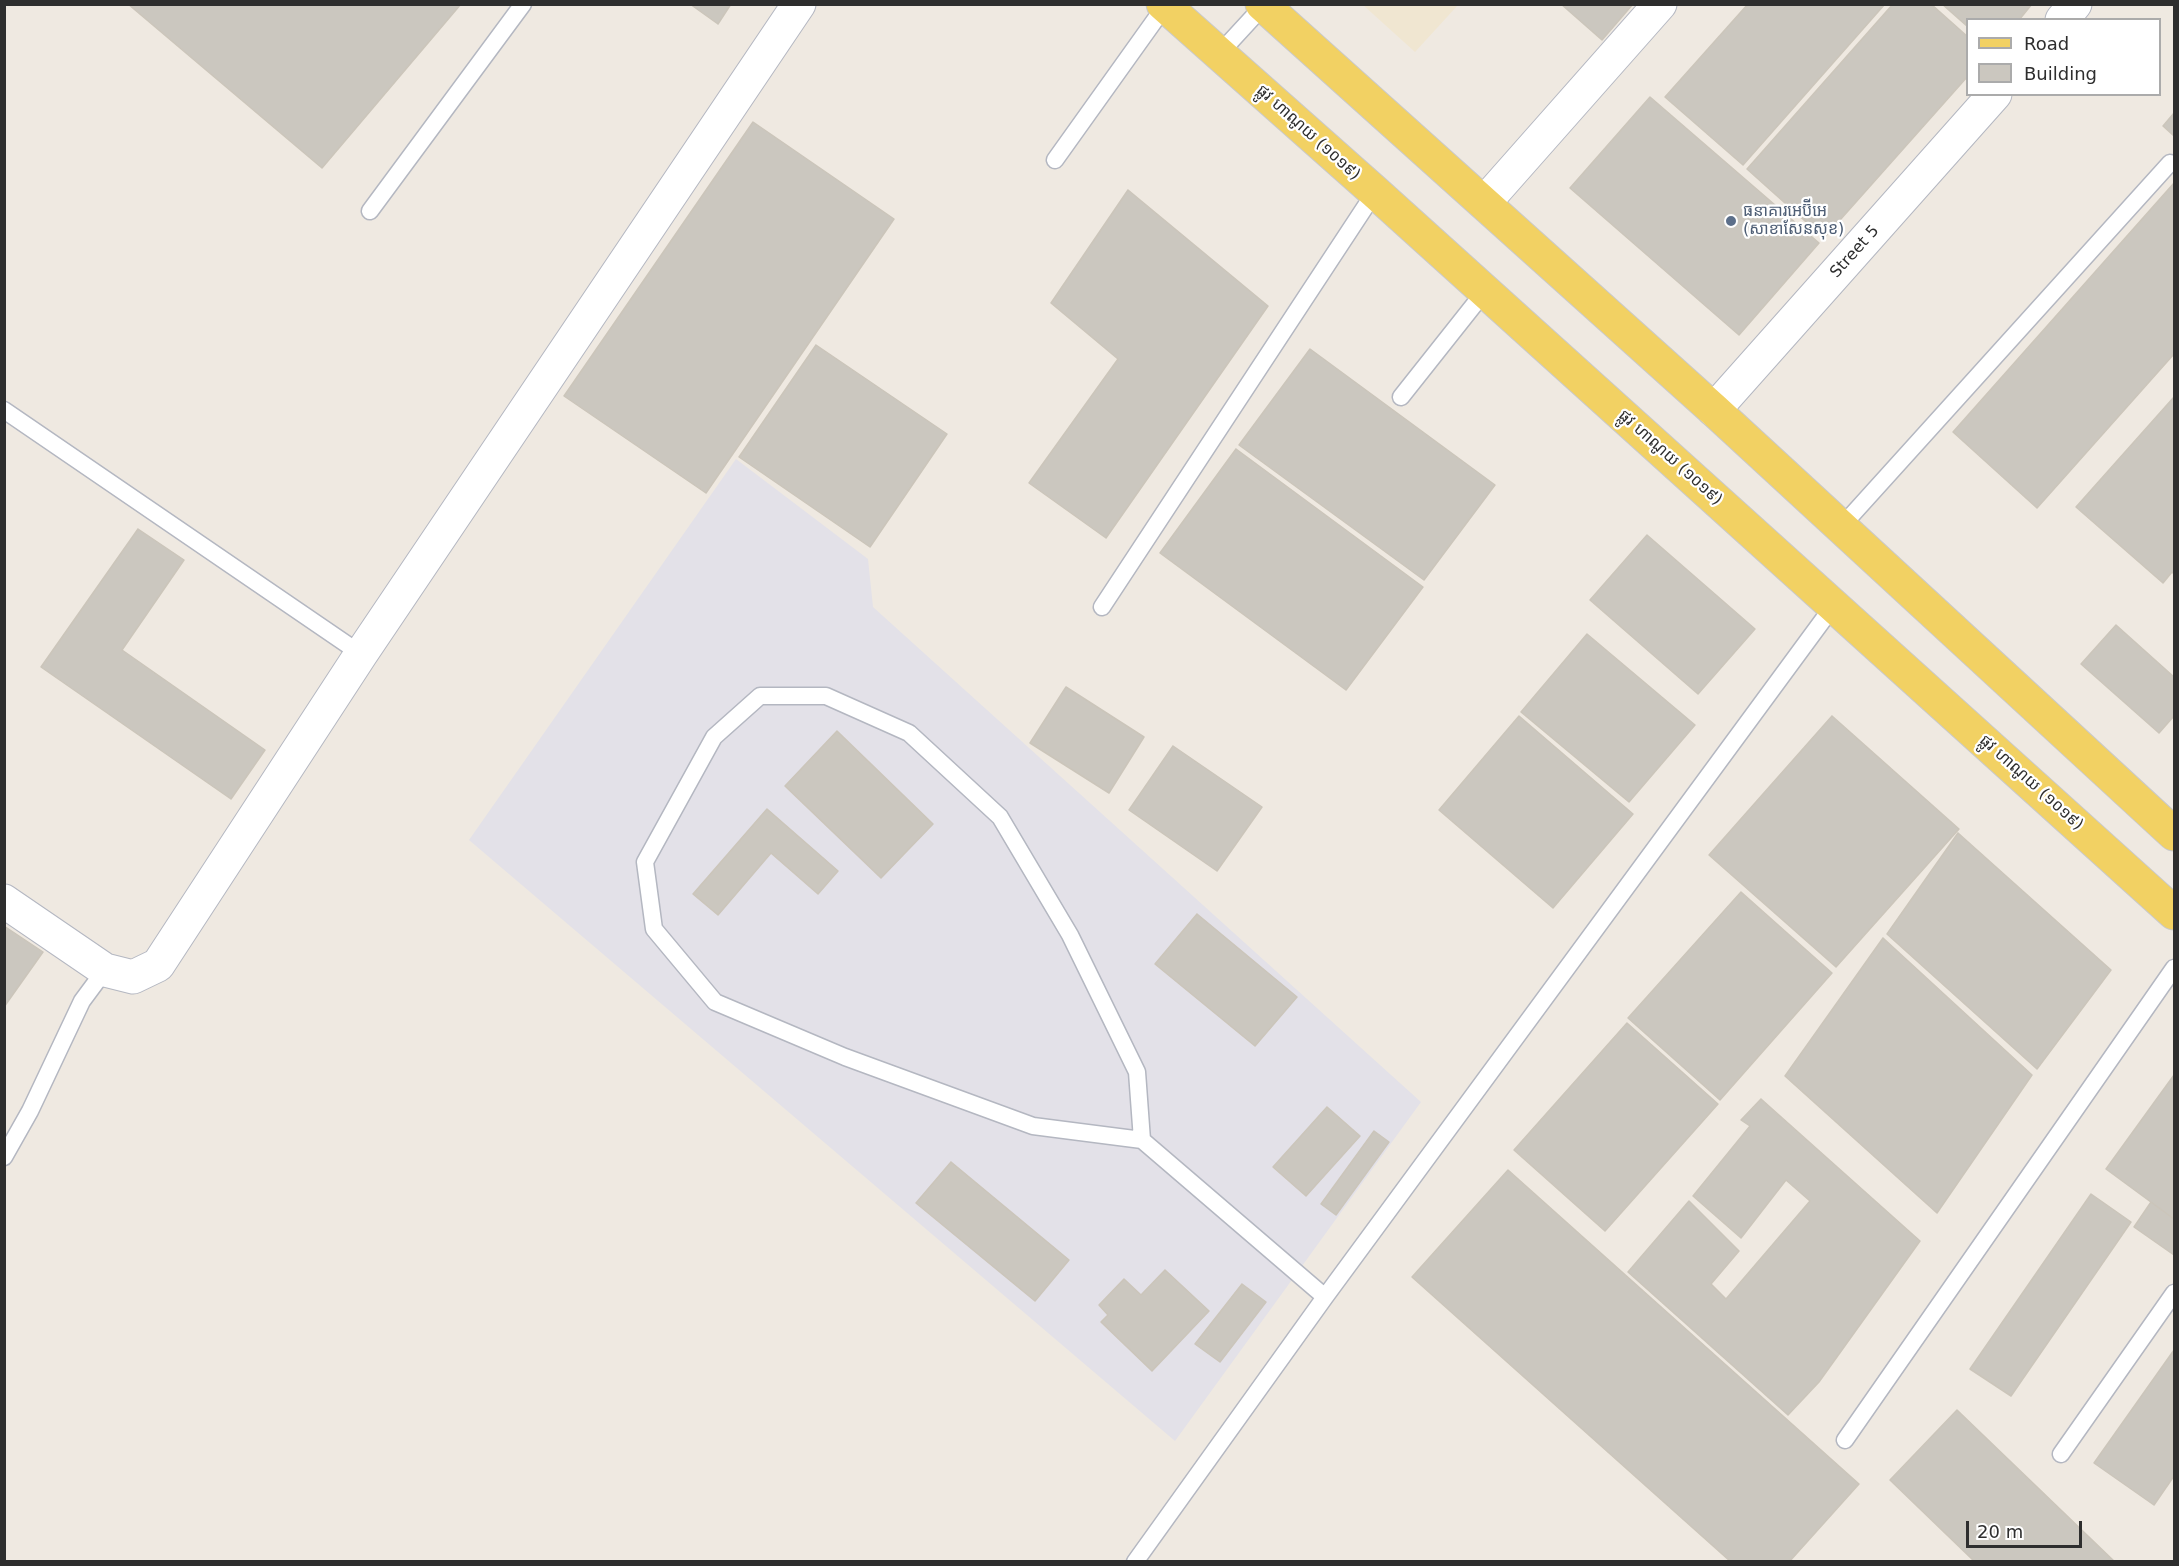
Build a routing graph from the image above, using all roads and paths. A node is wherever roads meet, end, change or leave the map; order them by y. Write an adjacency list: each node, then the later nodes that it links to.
1 (523, 4): 14 (lane)
2 (799, 4): 22 (street)
3 (1660, 4): 13 (street)
4 (2075, 4): 7 (street)
5 (1164, 5): 8 (main road, ផ្លូវ ហាណូយ (១០១៩)); 10 (lane)
6 (1264, 5): 8 (lane); 13 (main road)
7 (2064, 18)
8 (1219, 54): 12 (main road, ផ្លូវ ហាណូយ (១០១៩))
9 (1993, 96): 18 (street, Street 5)
10 (1055, 160)
11 (2170, 162): 19 (lane)
12 (1375, 192): 15 (main road, ផ្លូវ ហាណូយ (១០១៩)); 21 (lane)
13 (1485, 202): 18 (main road)
14 (370, 211)
15 (1485, 291): 16 (lane); 20 (main road, ផ្លូវ ហាណូយ (១០១៩))
16 (1401, 397)
17 (4, 410): 22 (lane)
18 (1714, 410): 19 (main road)
19 (1841, 527): 23 (main road)
20 (1834, 605): 25 (main road, ផ្លូវ ហាណូយ (១០១៩)); 31 (lane)
21 (1102, 607)
22 (361, 654): 27 (street)
23 (2175, 834)
24 (4, 901): 27 (street)
25 (2175, 913)
26 (2175, 968): 32 (lane)
27 (105, 970): 29 (lane)
28 (1142, 1140): 28 (lane); 31 (lane)
29 (4, 1157)
30 (2175, 1293): 33 (lane)
31 (1325, 1297): 34 (lane)
32 (1845, 1440)
33 (2061, 1454)
34 (1135, 1562)

